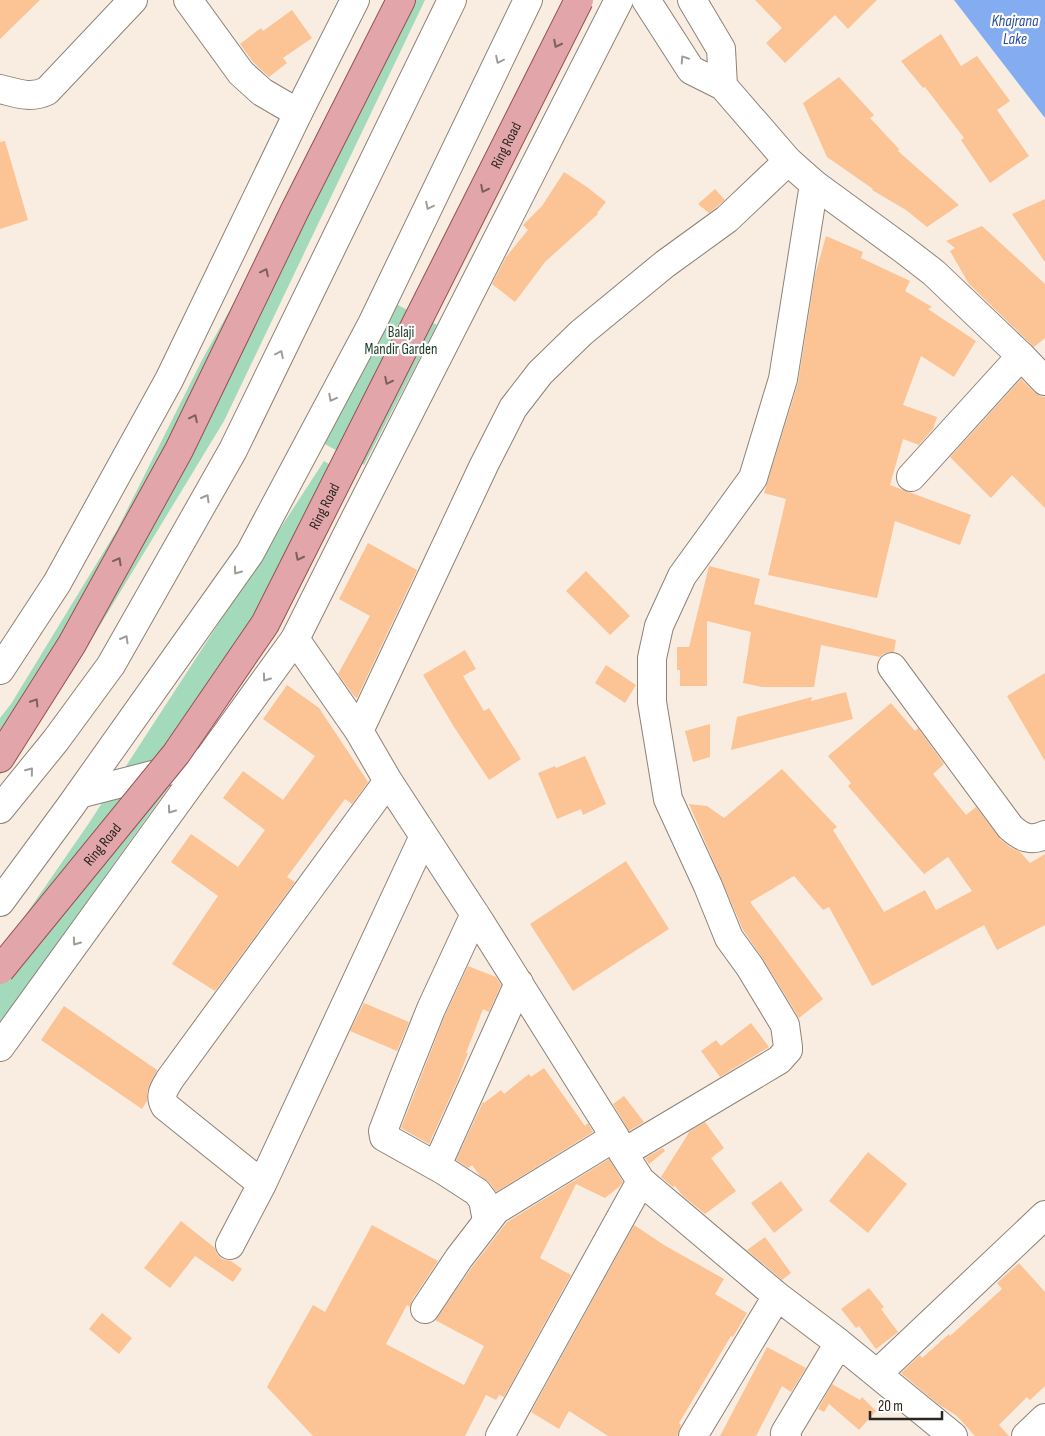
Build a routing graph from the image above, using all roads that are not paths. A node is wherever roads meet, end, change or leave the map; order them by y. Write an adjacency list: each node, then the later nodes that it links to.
1 (133, 0): 12 (street)
2 (188, 0): 13 (street)
3 (355, 0): 13 (street)
4 (401, 0): 23 (main road, one-way to 4)
5 (452, 0): 27 (street, one-way to 5)
6 (528, 0): 26 (street, one-way to 26)
7 (579, 0): 32 (main road, Ring Road, one-way to 32, bridge)
8 (619, 0): 19 (street)
9 (646, 0): 11 (street, one-way to 9)
10 (692, 0): 11 (street)
11 (723, 86): 14 (street)
12 (0, 89)
13 (298, 113): 21 (street)
14 (788, 161): 15 (street); 22 (street)
15 (814, 184): 16 (street); 35 (street)
16 (1021, 356): 17 (street); 18 (street)
17 (1045, 381)
18 (911, 477)
19 (295, 639): 22 (street); 24 (street, one-way to 24)
20 (892, 666): 28 (street)
21 (0, 670)
22 (359, 731): 25 (street)
23 (0, 758)
24 (207, 760): 26 (street); 34 (street, one-way to 34)
25 (388, 781): 29 (street); 38 (street)
26 (79, 794): 30 (street)
27 (0, 809)
28 (1045, 835)
29 (424, 836): 31 (street); 38 (street)
30 (0, 902)
31 (475, 914): 33 (street); 40 (street)
32 (0, 970)
33 (519, 983): 35 (street); 36 (street)
34 (0, 1047)
35 (619, 1145): 37 (street); 40 (street)
36 (442, 1154)
37 (641, 1181): 42 (street); 48 (street)
38 (262, 1184): 41 (street)
39 (1045, 1215): 45 (street)
40 (487, 1221): 43 (street)
41 (230, 1246)
42 (777, 1296): 44 (street); 49 (street)
43 (425, 1308)
44 (839, 1343): 45 (street); 47 (street)
45 (877, 1374): 50 (street)
46 (1045, 1418): 51 (street)
47 (785, 1435)
48 (500, 1436)
49 (694, 1436)
50 (953, 1436)
51 (1026, 1436)

